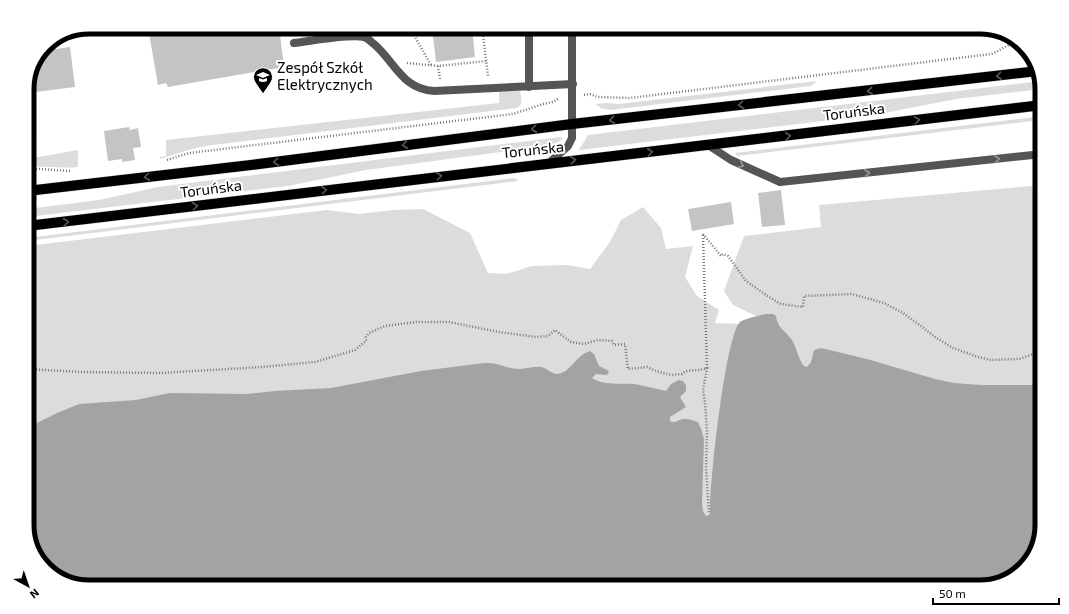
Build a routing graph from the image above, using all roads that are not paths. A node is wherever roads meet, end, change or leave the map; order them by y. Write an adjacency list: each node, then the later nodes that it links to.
1 (529, 34): 6 (street)
2 (572, 34): 5 (street)
3 (294, 43): 6 (street)
4 (1032, 72): 8 (main road, Toruńska, one-way to 8)
5 (573, 84): 6 (street); 8 (street)
6 (529, 87)
7 (1035, 106): 9 (main road, Toruńska, one-way to 7)
8 (572, 124): 11 (street); 12 (main road, Toruńska, one-way to 12)
9 (708, 145): 10 (street, one-way to 10); 11 (main road, Toruńska, one-way to 9)
10 (1035, 155)
11 (549, 163): 13 (main road, Toruńska, one-way to 11)
12 (34, 190)
13 (34, 225)

